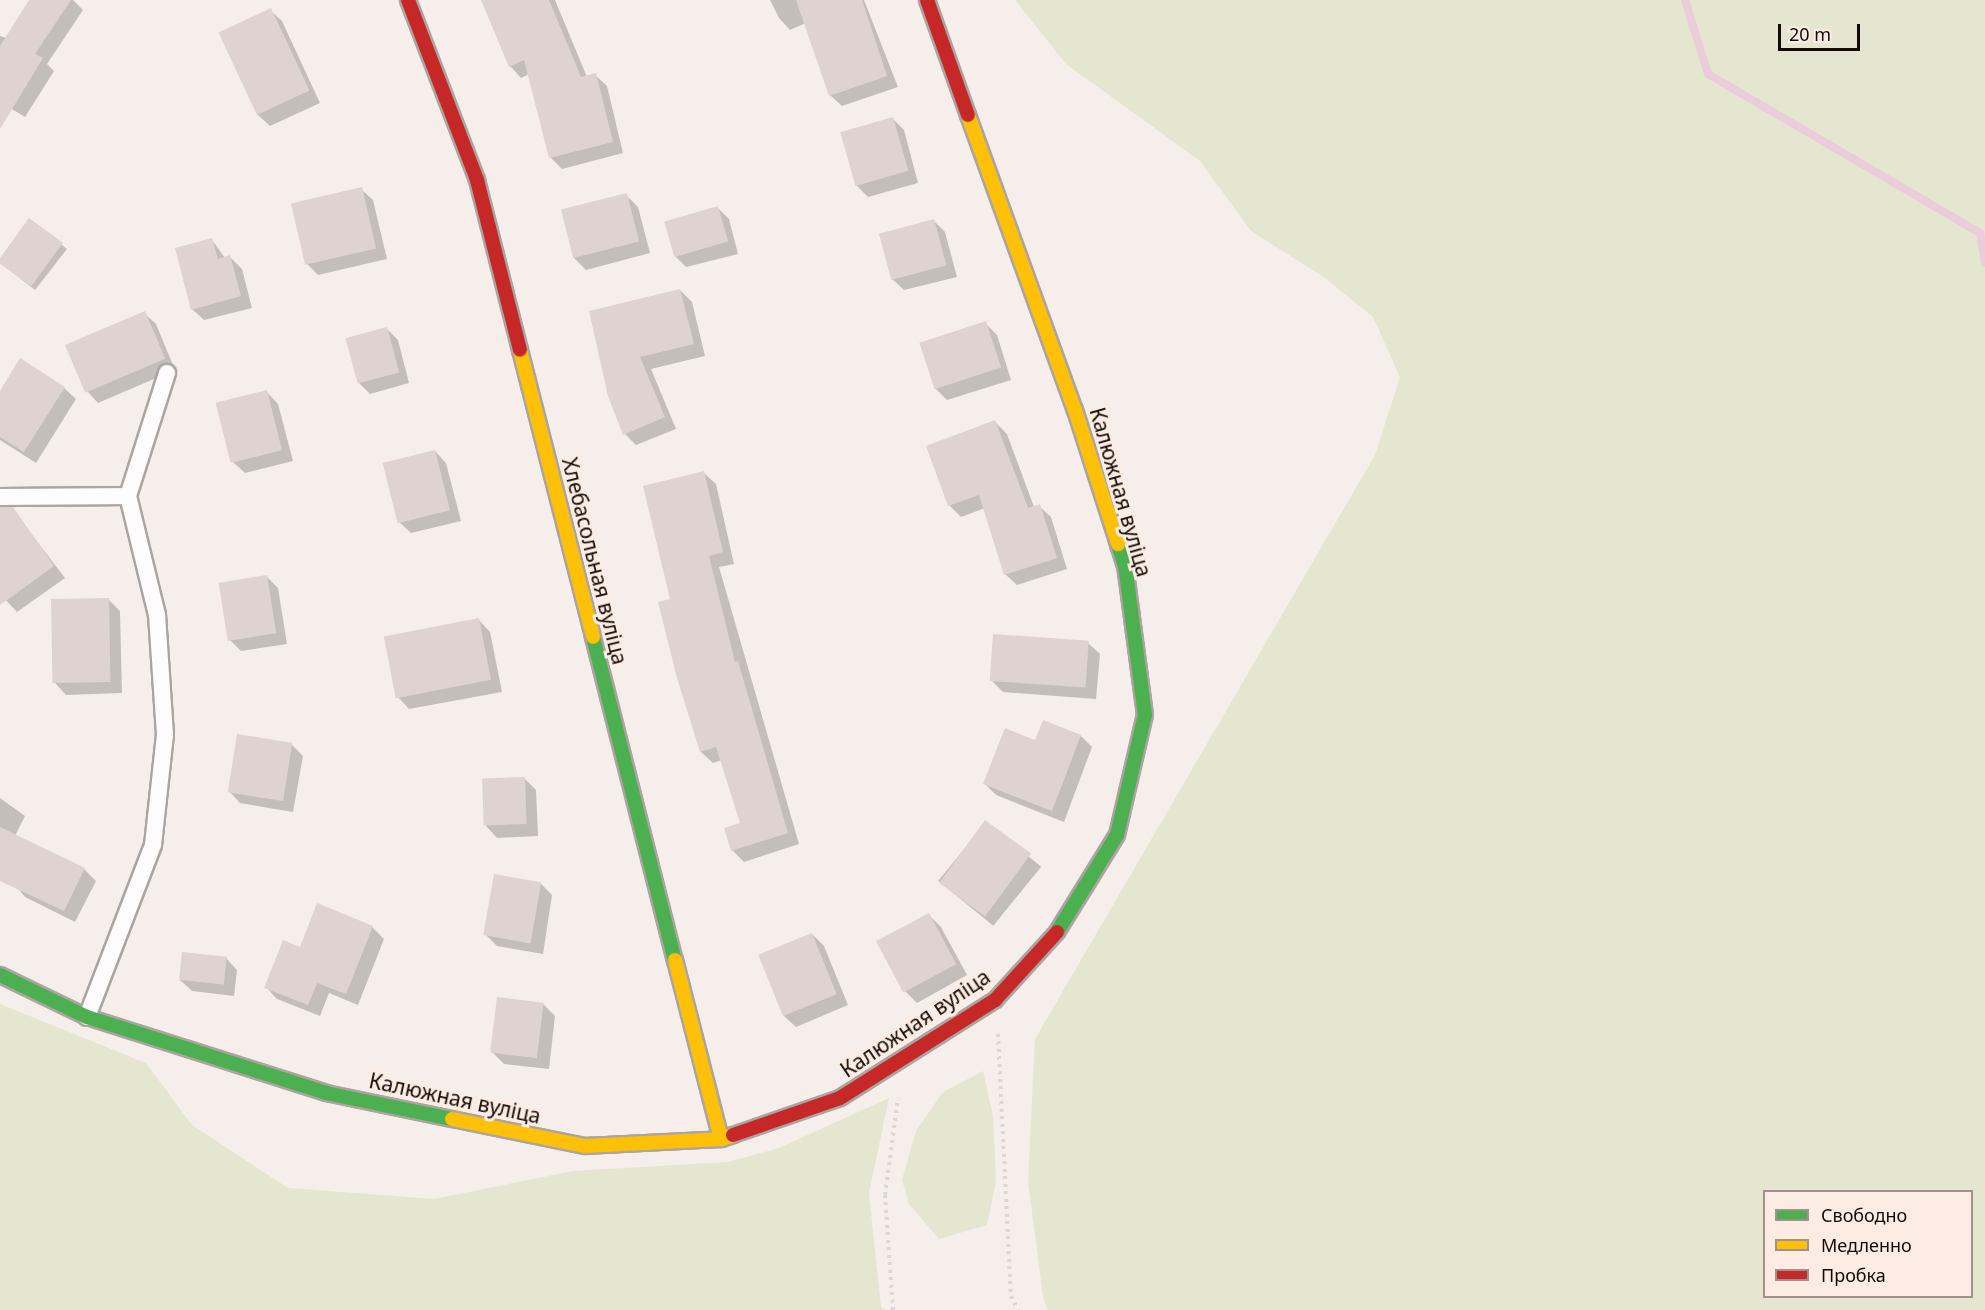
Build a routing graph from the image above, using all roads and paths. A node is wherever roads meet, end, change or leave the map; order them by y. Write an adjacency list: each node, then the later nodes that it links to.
1 (408, 0): 10 (street, Хлебасольная вуліца)
2 (927, 0): 7 (street, Калюжная вуліца)
3 (167, 373): 4 (lane)
4 (128, 496): 5 (lane); 8 (lane)
5 (0, 497)
6 (0, 975): 8 (street, Калюжная вуліца)
7 (995, 1000): 9 (street, Калюжная вуліца); 12 (path)
8 (87, 1017): 10 (street, Калюжная вуліца)
9 (903, 1062): 10 (street, Калюжная вуліца); 11 (path)
10 (721, 1139)
11 (893, 1310)
12 (1018, 1310)

